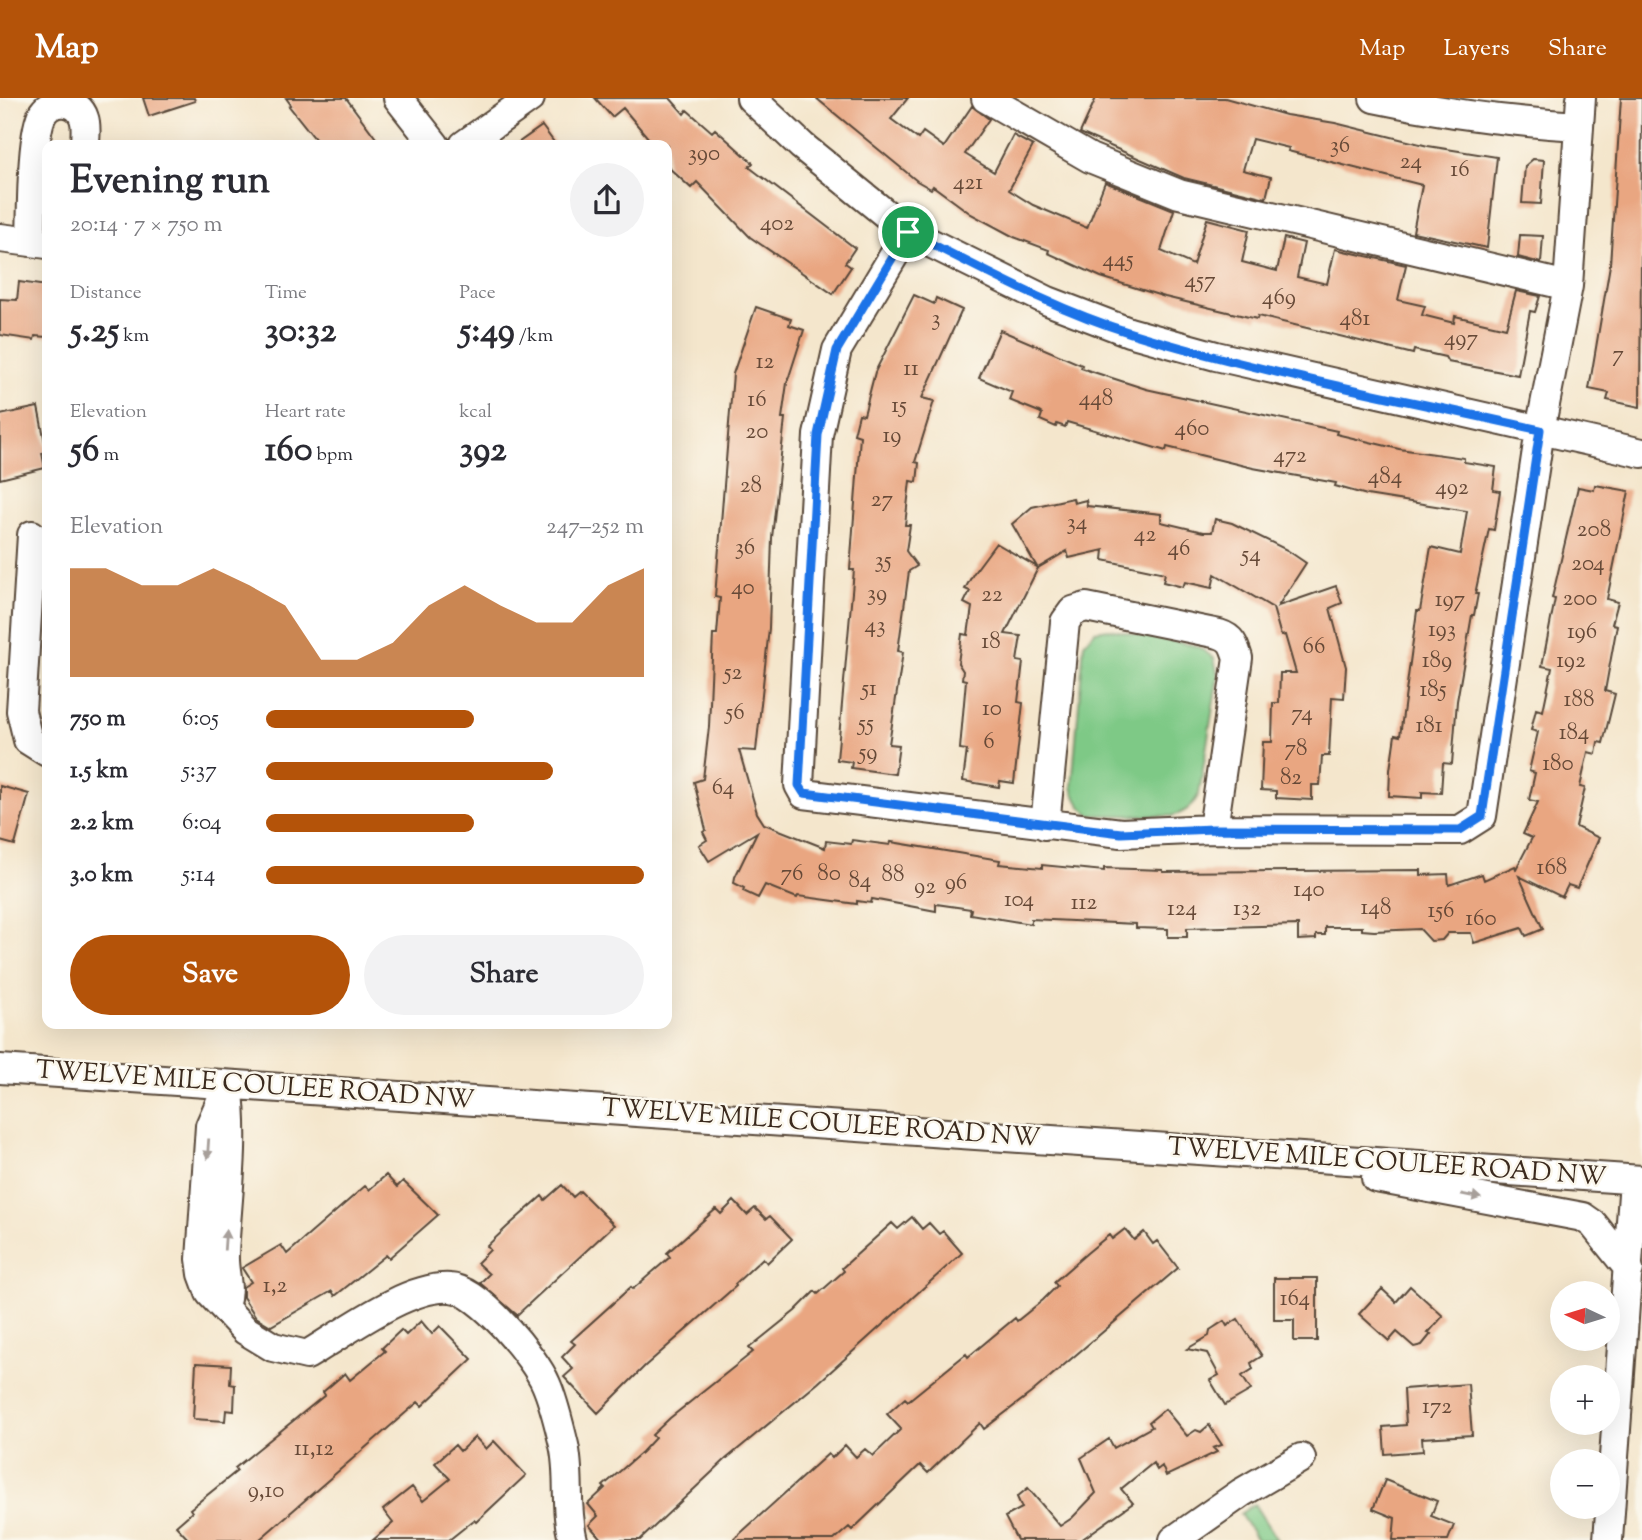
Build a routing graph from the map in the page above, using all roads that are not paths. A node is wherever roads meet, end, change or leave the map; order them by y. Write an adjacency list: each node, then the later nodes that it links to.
1 (398, 98): 9 (street)
2 (530, 98): 10 (street)
3 (751, 98): 11 (street)
4 (986, 98): 14 (street)
5 (1374, 98): 7 (street)
6 (1581, 98): 7 (street)
7 (1579, 126): 14 (street)
8 (85, 140): 13 (street)
9 (431, 140)
10 (471, 140)
11 (908, 232): 15 (street); 19 (street)
12 (0, 238): 13 (street)
13 (39, 243)
14 (1568, 286): 15 (street)
15 (1540, 430): 16 (street); 20 (street)
16 (1642, 453)
17 (32, 535): 18 (street)
18 (42, 749)
19 (1045, 825): 20 (street); 20 (street)
20 (1213, 829)
21 (0, 1069): 22 (street, TWELVE MILE COULEE ROAD NW)
22 (228, 1085): 23 (street, TWELVE MILE COULEE ROAD NW); 27 (street)
23 (1259, 1156): 24 (street, TWELVE MILE COULEE ROAD NW); 25 (street, one-way to 25)
24 (1638, 1180): 25 (street)
25 (1629, 1269): 29 (street)
26 (1301, 1458): 28 (street)
27 (573, 1540)
28 (1174, 1540)
29 (1608, 1540)

